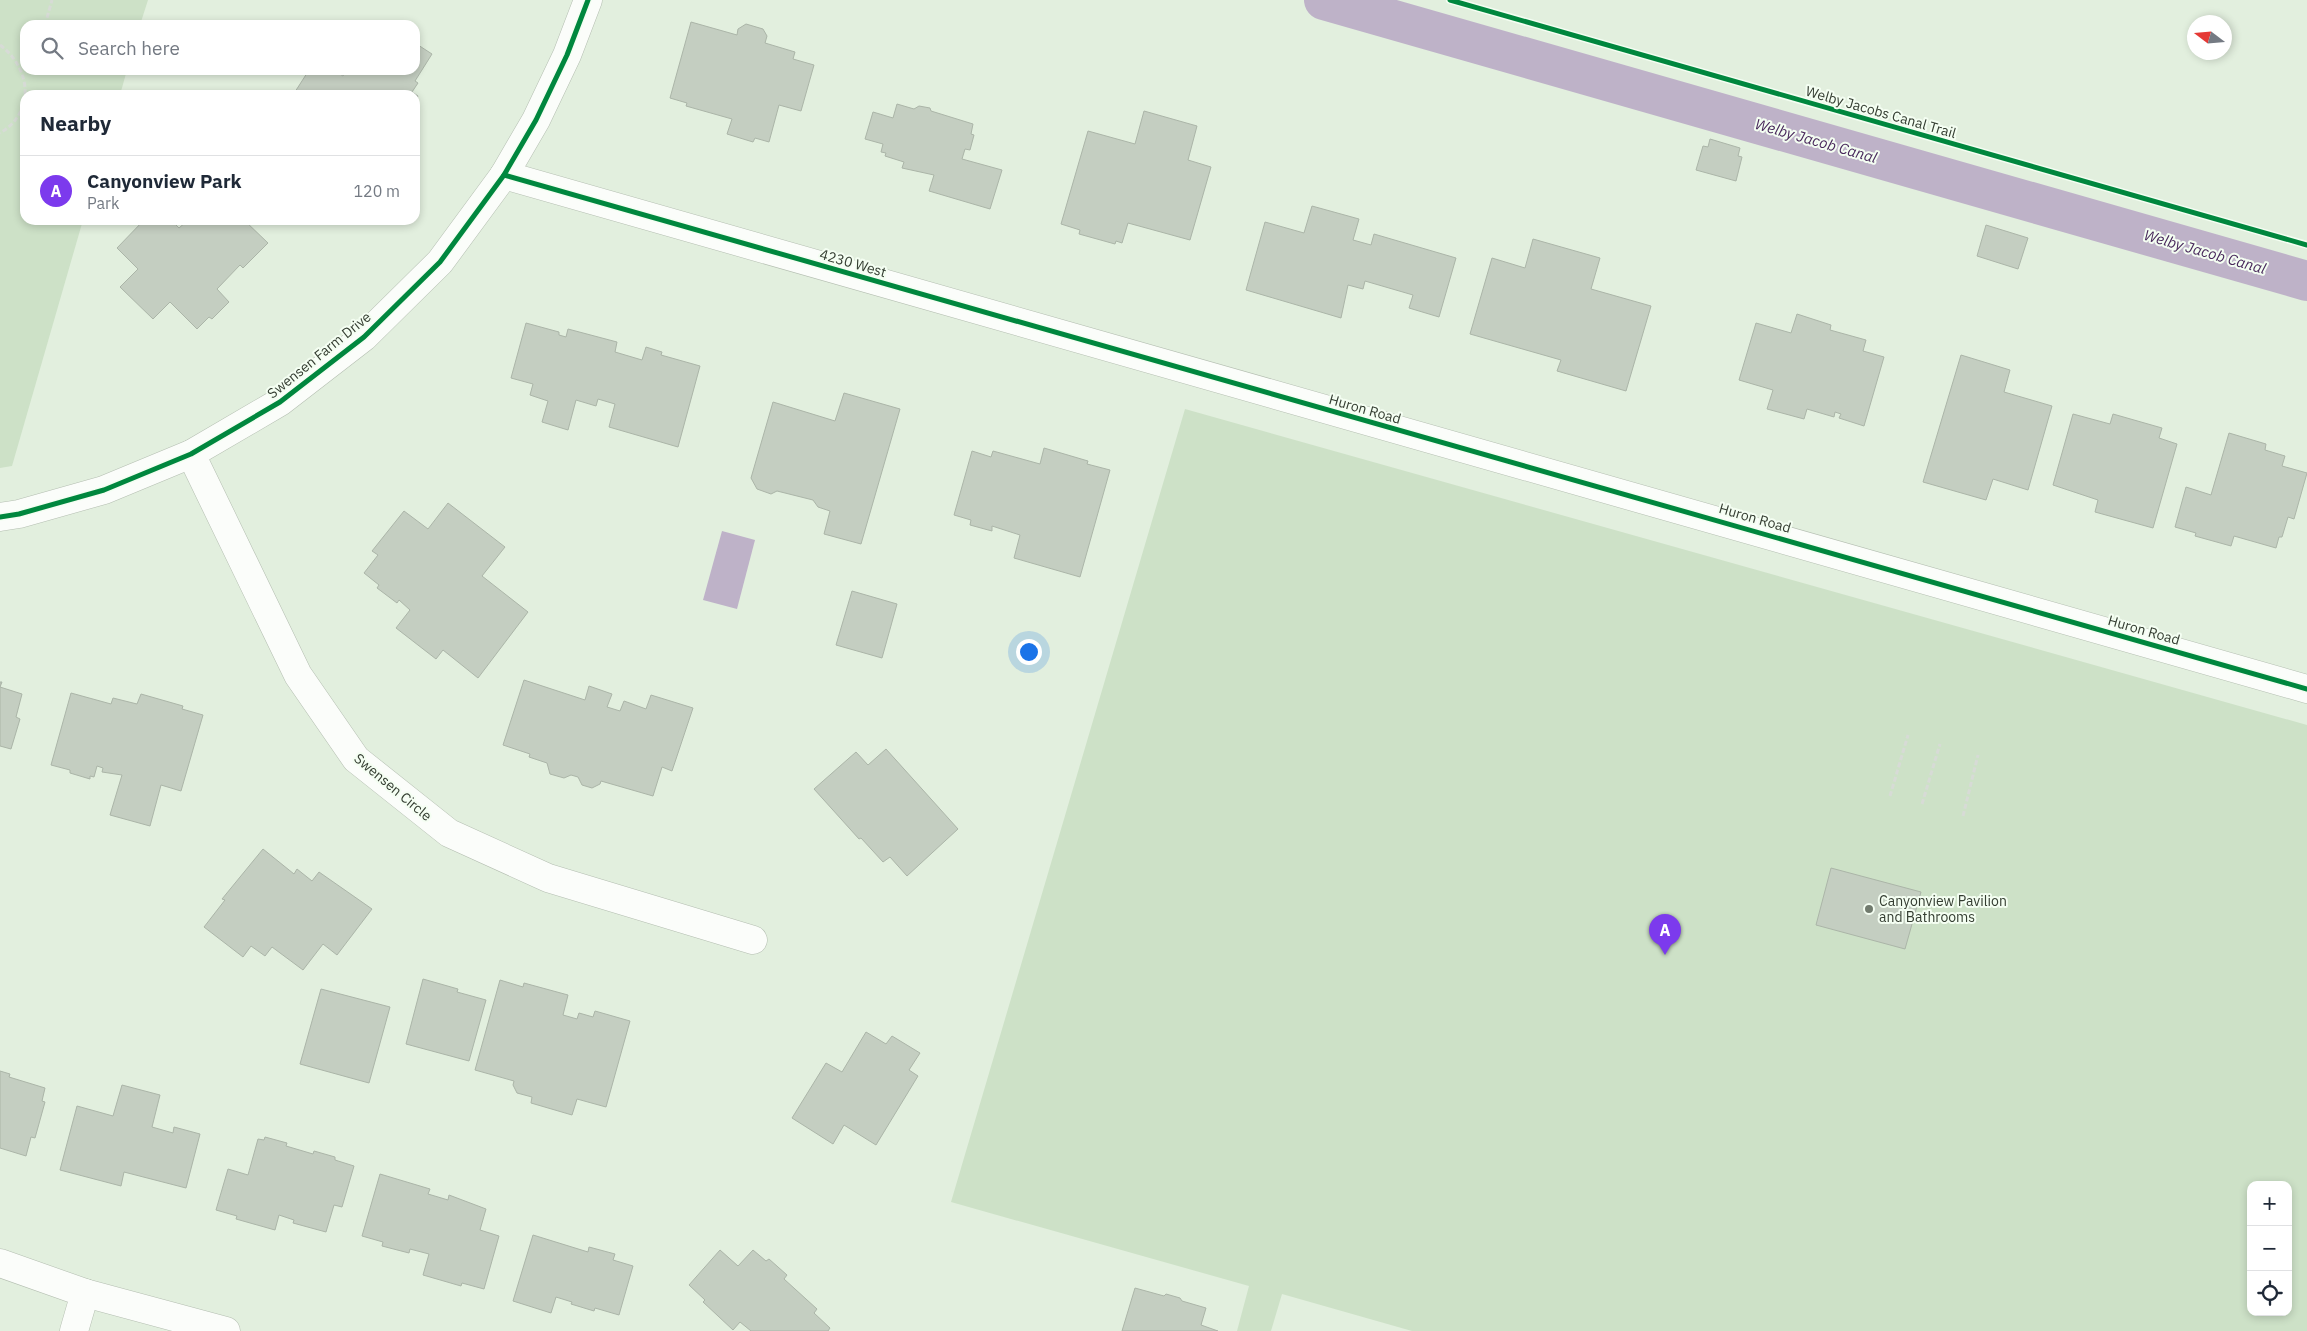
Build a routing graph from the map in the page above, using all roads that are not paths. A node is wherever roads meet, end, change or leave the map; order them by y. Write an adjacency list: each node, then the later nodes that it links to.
1 (588, 0): 2 (street, Swensen Farm Drive)
2 (504, 175): 3 (street, 4230 West); 4 (street, Swensen Farm Drive)
3 (1195, 373): 6 (street, Huron Road)
4 (191, 454): 5 (street, Swensen Farm Drive); 7 (street, Swensen Circle)
5 (0, 517)
6 (2307, 689)
7 (753, 940)
8 (0, 1263): 9 (street)
9 (85, 1293): 10 (street); 11 (street)
10 (74, 1331)
11 (226, 1331)

